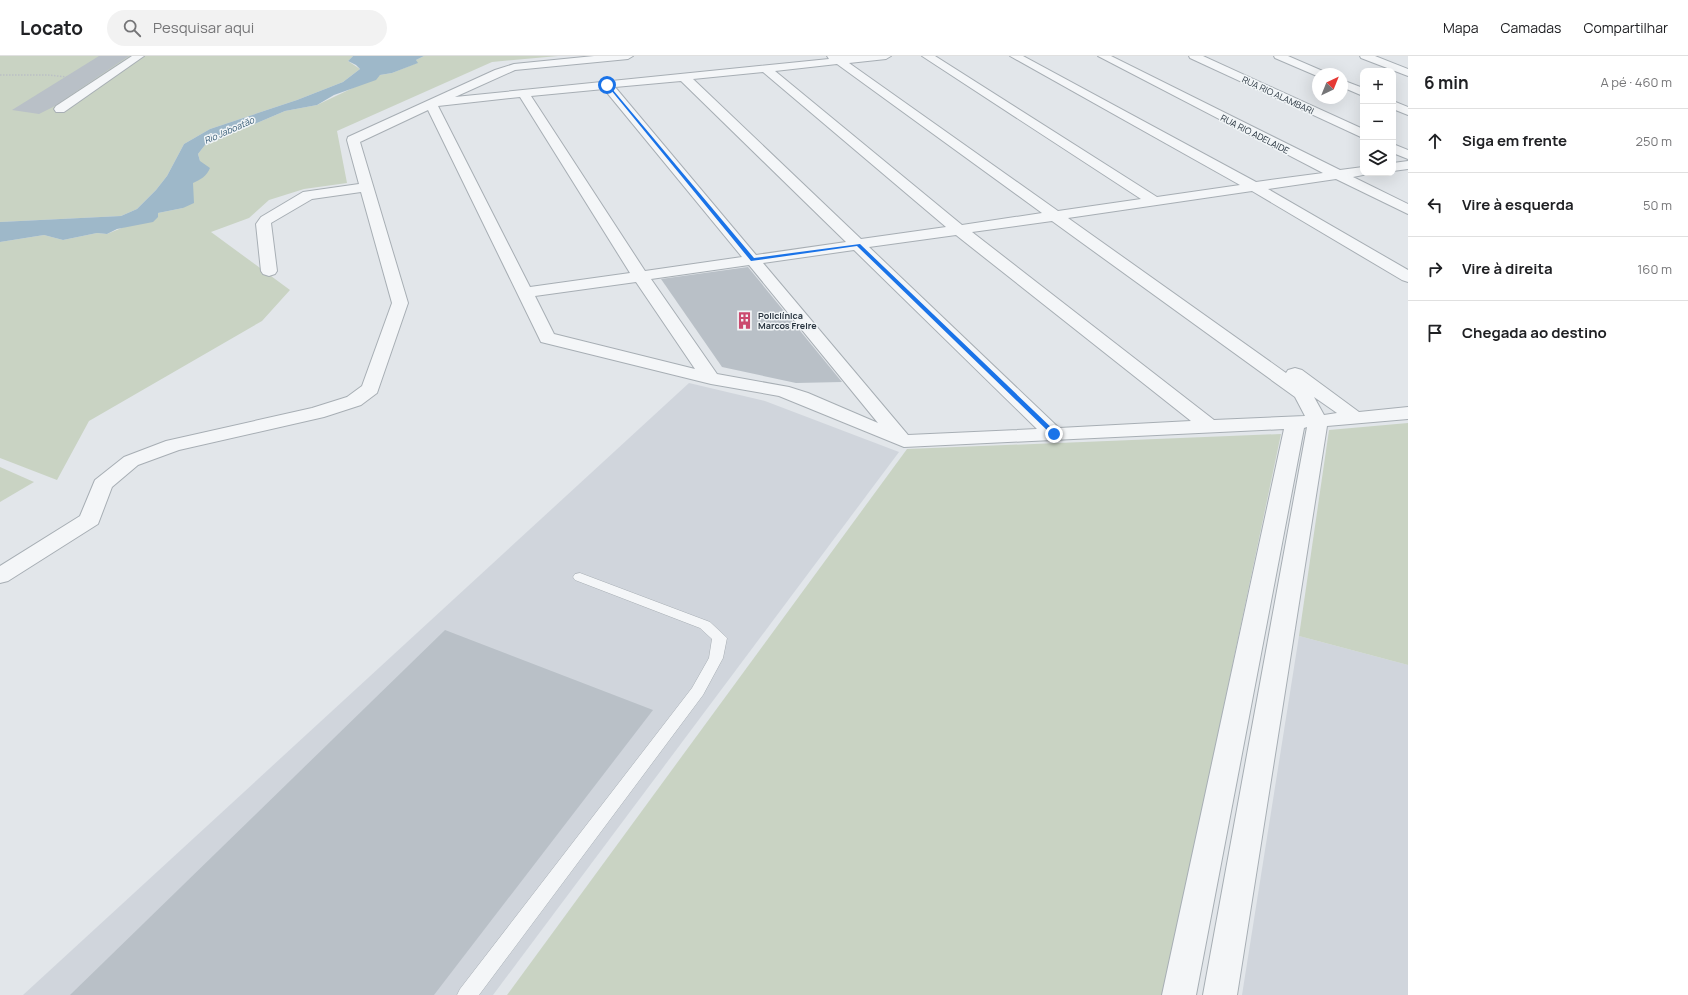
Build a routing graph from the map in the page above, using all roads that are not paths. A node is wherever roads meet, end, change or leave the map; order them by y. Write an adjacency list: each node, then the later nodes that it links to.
1 (139, 56): 21 (street)
2 (628, 56): 19 (street)
3 (886, 56): 10 (street)
4 (926, 56): 32 (street)
5 (1015, 56): 31 (street)
6 (1103, 56): 29 (street, RUA RIO ADELAIDE)
7 (1194, 56): 23 (street, RUA RIO ALAMBARI)
8 (1279, 56): 12 (street)
9 (1365, 56): 13 (street)
10 (842, 58): 11 (street); 34 (street)
11 (766, 68): 14 (street); 35 (street)
12 (1312, 70)
13 (1408, 73)
14 (684, 77): 15 (street); 36 (street)
15 (607, 85): 18 (street); 37 (street)
16 (1348, 86): 17 (street)
17 (1360, 91)
18 (524, 94): 19 (street); 39 (street)
19 (431, 103): 30 (street); 41 (street)
20 (1396, 105): 22 (street)
21 (60, 109)
22 (1408, 111)
23 (1360, 133)
24 (1396, 149): 25 (street)
25 (1408, 155)
26 (1408, 165): 27 (street)
27 (1396, 167)
28 (1360, 172): 29 (street)
29 (1337, 175): 31 (street); 33 (street, RUA RIO ADELAIDE)
30 (367, 187): 38 (street); 49 (street)
31 (1254, 187): 32 (street); 40 (street)
32 (1156, 202): 34 (street)
33 (1408, 210)
34 (1064, 215): 35 (street); 44 (street); 45 (street)
35 (959, 230): 36 (street); 46 (street)
36 (858, 244): 37 (street); 47 (street)
37 (752, 260): 39 (street); 48 (street)
38 (269, 271)
39 (640, 276): 41 (street); 42 (street)
40 (1408, 277)
41 (524, 293): 42 (street)
42 (711, 378): 48 (street)
43 (1408, 413): 44 (street)
44 (1354, 417): 45 (street)
45 (1307, 422): 46 (street); 52 (street); 53 (street)
46 (1209, 426): 47 (street)
47 (1054, 434): 48 (street)
48 (904, 441)
49 (0, 576)
50 (580, 578): 51 (lane)
51 (467, 995)
52 (1179, 995)
53 (1220, 995)

